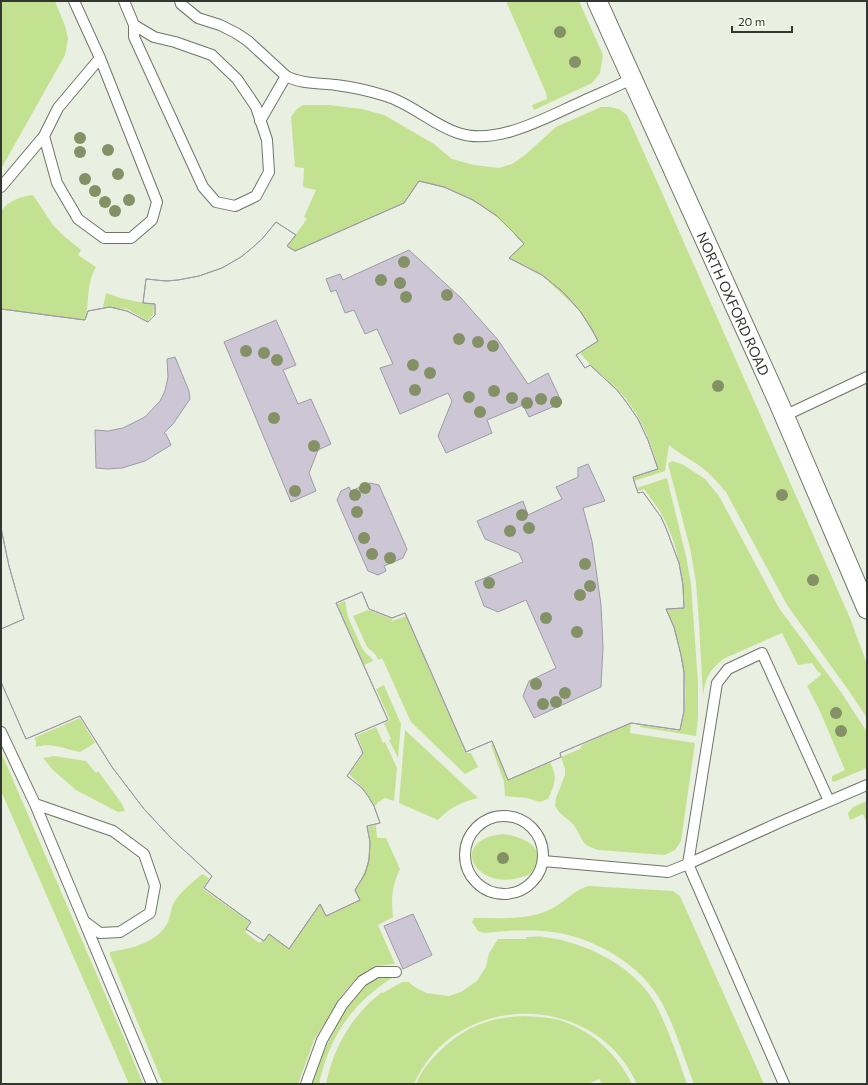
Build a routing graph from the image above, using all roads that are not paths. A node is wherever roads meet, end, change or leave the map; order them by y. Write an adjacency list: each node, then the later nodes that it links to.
1 (74, 1): 6 (lane)
2 (124, 1): 5 (lane)
3 (180, 1): 7 (lane)
4 (597, 1): 8 (street, NORTH OXFORD ROAD)
5 (134, 25): 9 (lane); 9 (lane)
6 (100, 58): 10 (lane); 10 (lane)
7 (286, 76): 8 (lane); 9 (lane)
8 (631, 79): 13 (street, NORTH OXFORD ROAD)
9 (260, 121)
10 (44, 136): 11 (lane)
11 (1, 187)
12 (867, 377): 13 (lane)
13 (784, 416): 14 (street, NORTH OXFORD ROAD)
14 (867, 609)
15 (1, 732): 18 (lane)
16 (867, 785): 17 (lane)
17 (829, 801): 20 (lane); 20 (lane)
18 (34, 804): 21 (lane); 21 (lane)
19 (543, 861): 19 (lane); 20 (lane)
20 (688, 864): 25 (lane)
21 (84, 921): 23 (lane)
22 (396, 972): 24 (lane)
23 (152, 1084)
24 (306, 1084)
25 (784, 1084)

